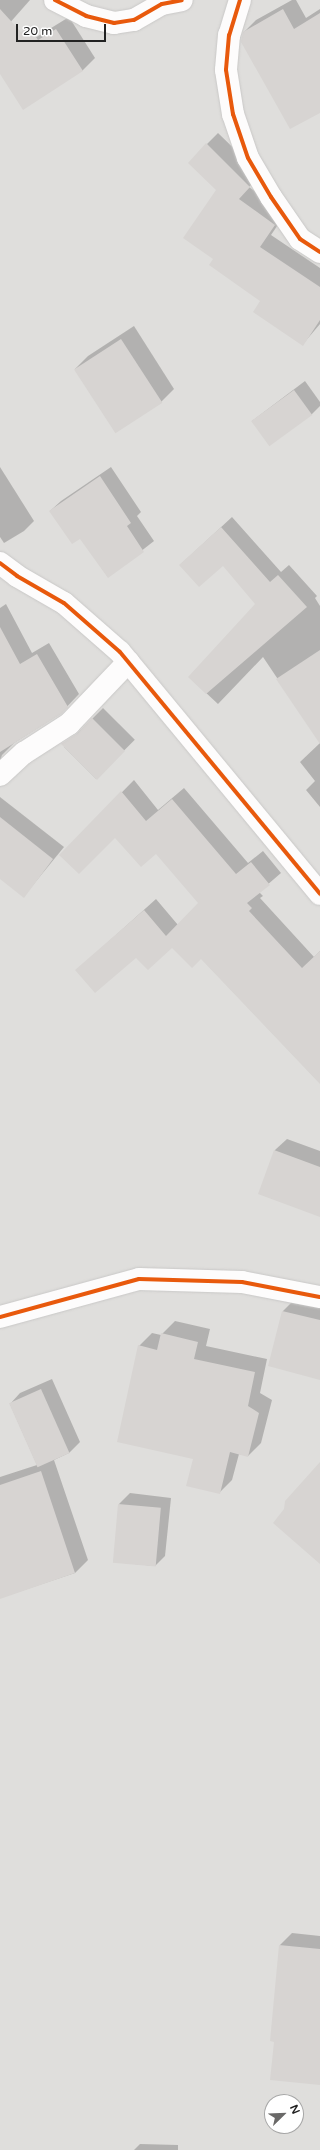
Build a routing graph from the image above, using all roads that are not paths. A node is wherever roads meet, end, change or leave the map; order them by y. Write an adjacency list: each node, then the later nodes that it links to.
1 (55, 0): 2 (street)
2 (182, 0)
3 (240, 0): 4 (street)
4 (320, 252)
5 (0, 563): 6 (street)
6 (128, 662): 7 (street); 8 (street)
7 (0, 775)
8 (320, 894)
9 (320, 1297): 10 (street)
10 (0, 1317)

